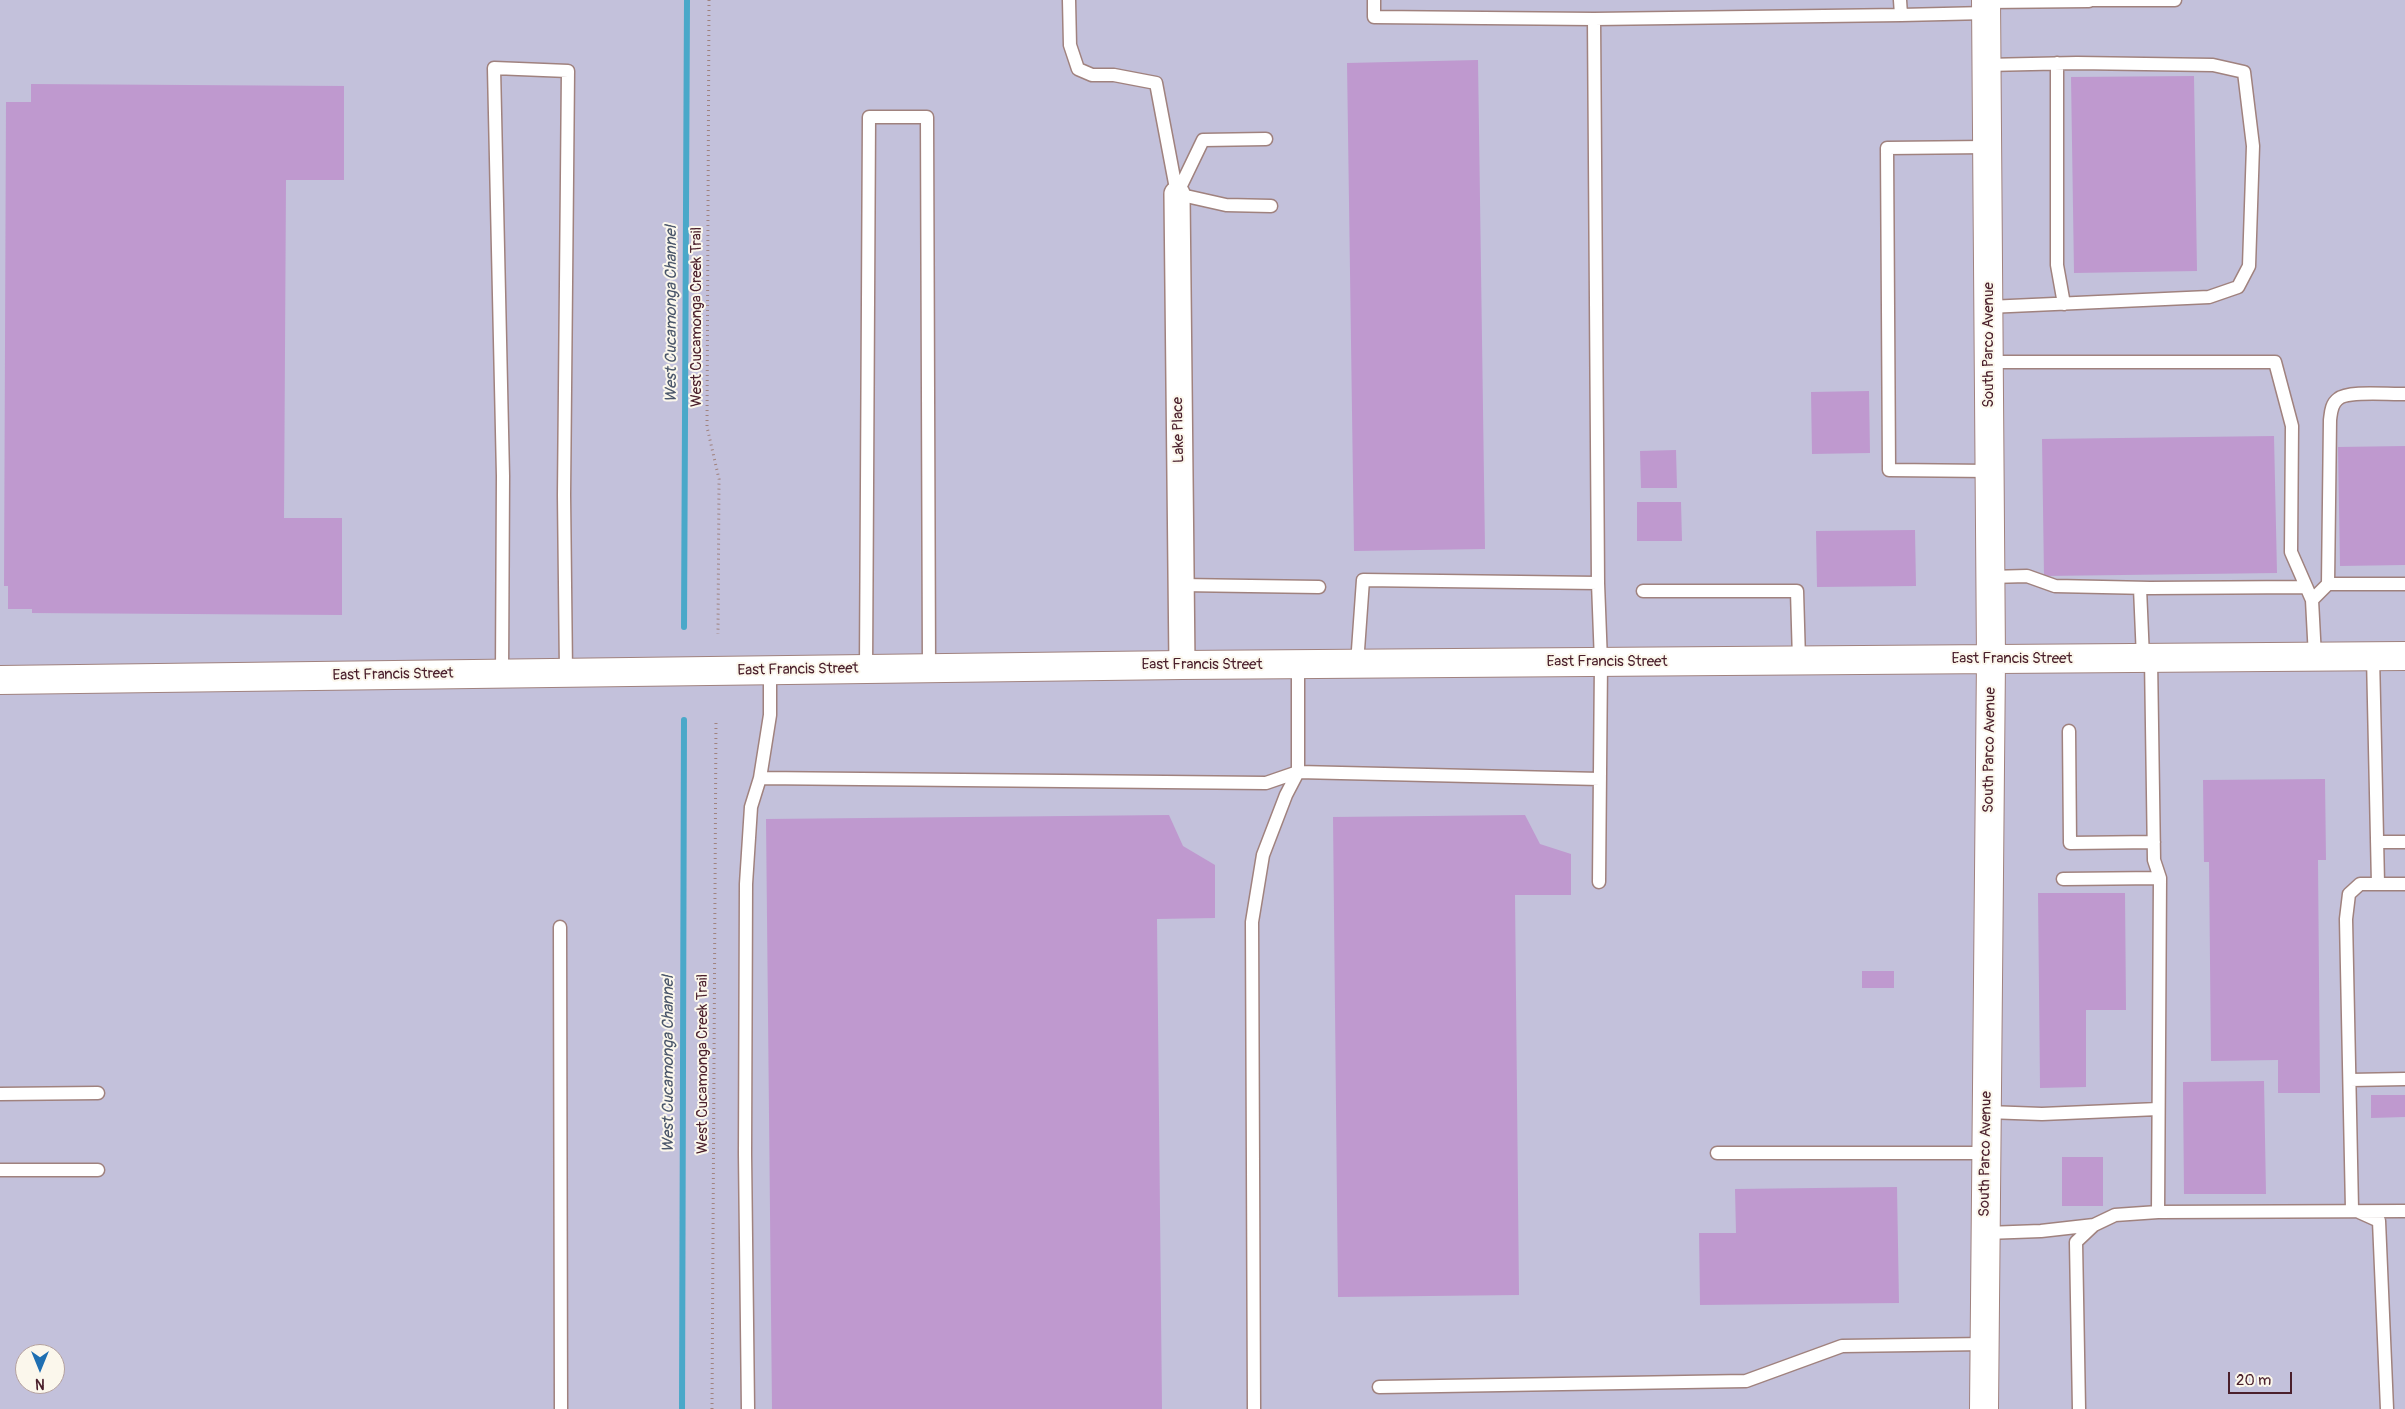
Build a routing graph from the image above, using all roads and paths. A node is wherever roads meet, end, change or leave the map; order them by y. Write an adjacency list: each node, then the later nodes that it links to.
1 (709, 0): 31 (path, West Cucamonga Creek Trail)
2 (1069, 0): 14 (lane)
3 (1374, 0): 9 (lane)
4 (1900, 0): 8 (lane)
5 (2175, 0): 6 (lane)
6 (2089, 1): 7 (lane)
7 (1986, 5): 8 (lane); 11 (street, South Parco Avenue)
8 (1901, 14): 9 (lane)
9 (1594, 19): 22 (lane)
10 (2057, 63): 11 (lane); 16 (lane); 16 (lane)
11 (1986, 65): 13 (street, South Parco Avenue)
12 (1266, 139): 14 (lane)
13 (1987, 147): 17 (street, South Parco Avenue); 20 (lane)
14 (1177, 194): 15 (lane); 25 (street, Lake Place)
15 (1270, 206)
16 (2064, 304): 17 (lane)
17 (1988, 307): 18 (street, South Parco Avenue)
18 (1989, 362): 20 (street, South Parco Avenue); 27 (lane)
19 (2405, 394): 23 (lane)
20 (1990, 471): 21 (street, South Parco Avenue)
21 (1990, 577): 28 (lane); 36 (street, South Parco Avenue)
22 (1598, 583): 38 (lane); 40 (lane)
23 (2328, 584): 24 (lane); 30 (lane)
24 (2405, 584)
25 (1181, 585): 26 (lane); 41 (street, Lake Place)
26 (1319, 587)
27 (2306, 587): 28 (lane); 30 (lane)
28 (2140, 588): 35 (lane)
29 (1644, 591): 37 (lane)
30 (2312, 600): 34 (lane)
31 (718, 634)
32 (2372, 656): 33 (street, East Francis Street); 34 (street, East Francis Street); 54 (lane)
33 (2405, 656)
34 (2314, 657): 35 (street, East Francis Street)
35 (2147, 658): 36 (street, East Francis Street); 53 (lane)
36 (1991, 659): 37 (street, East Francis Street); 67 (street, South Parco Avenue)
37 (1798, 660): 38 (street, East Francis Street)
38 (1601, 662): 40 (street, East Francis Street); 52 (lane)
39 (1298, 664): 40 (street, East Francis Street); 41 (street, East Francis Street); 50 (lane)
40 (1357, 664)
41 (1182, 665): 42 (street, East Francis Street)
42 (929, 668): 43 (street, East Francis Street); 43 (lane)
43 (866, 669): 44 (street, East Francis Street)
44 (770, 670): 45 (street, East Francis Street); 51 (lane)
45 (566, 673): 46 (street, East Francis Street); 46 (lane)
46 (502, 674): 47 (street, East Francis Street)
47 (0, 680)
48 (716, 719): 80 (path, West Cucamonga Creek Trail)
49 (2069, 730): 53 (lane)
50 (1298, 772): 51 (lane); 52 (lane); 82 (lane)
51 (760, 778): 81 (lane)
52 (1600, 779): 58 (lane)
53 (2154, 842): 56 (lane)
54 (2377, 842): 55 (lane); 59 (lane)
55 (2405, 842)
56 (2160, 878): 57 (lane); 66 (lane)
57 (2063, 879)
58 (1599, 882)
59 (2378, 884): 60 (lane); 63 (lane)
60 (2405, 884)
61 (560, 927): 79 (lane)
62 (2405, 1079): 63 (lane)
63 (2350, 1080): 72 (lane)
64 (98, 1092): 65 (lane)
65 (0, 1094)
66 (2158, 1109): 67 (lane); 74 (lane)
67 (1987, 1112): 69 (street, South Parco Avenue)
68 (1717, 1153): 69 (lane)
69 (1986, 1153): 76 (street, South Parco Avenue)
70 (0, 1170): 71 (lane)
71 (98, 1170)
72 (2352, 1209): 73 (lane); 74 (lane); 85 (lane)
73 (2405, 1211)
74 (2158, 1212): 75 (lane)
75 (2094, 1225): 76 (lane); 84 (lane)
76 (1986, 1233): 77 (street, South Parco Avenue)
77 (1985, 1344): 78 (lane); 83 (street, South Parco Avenue)
78 (1379, 1387)
79 (561, 1409)
80 (712, 1409)
81 (748, 1409)
82 (1254, 1409)
83 (1984, 1409)
84 (2080, 1409)
85 (2387, 1409)

